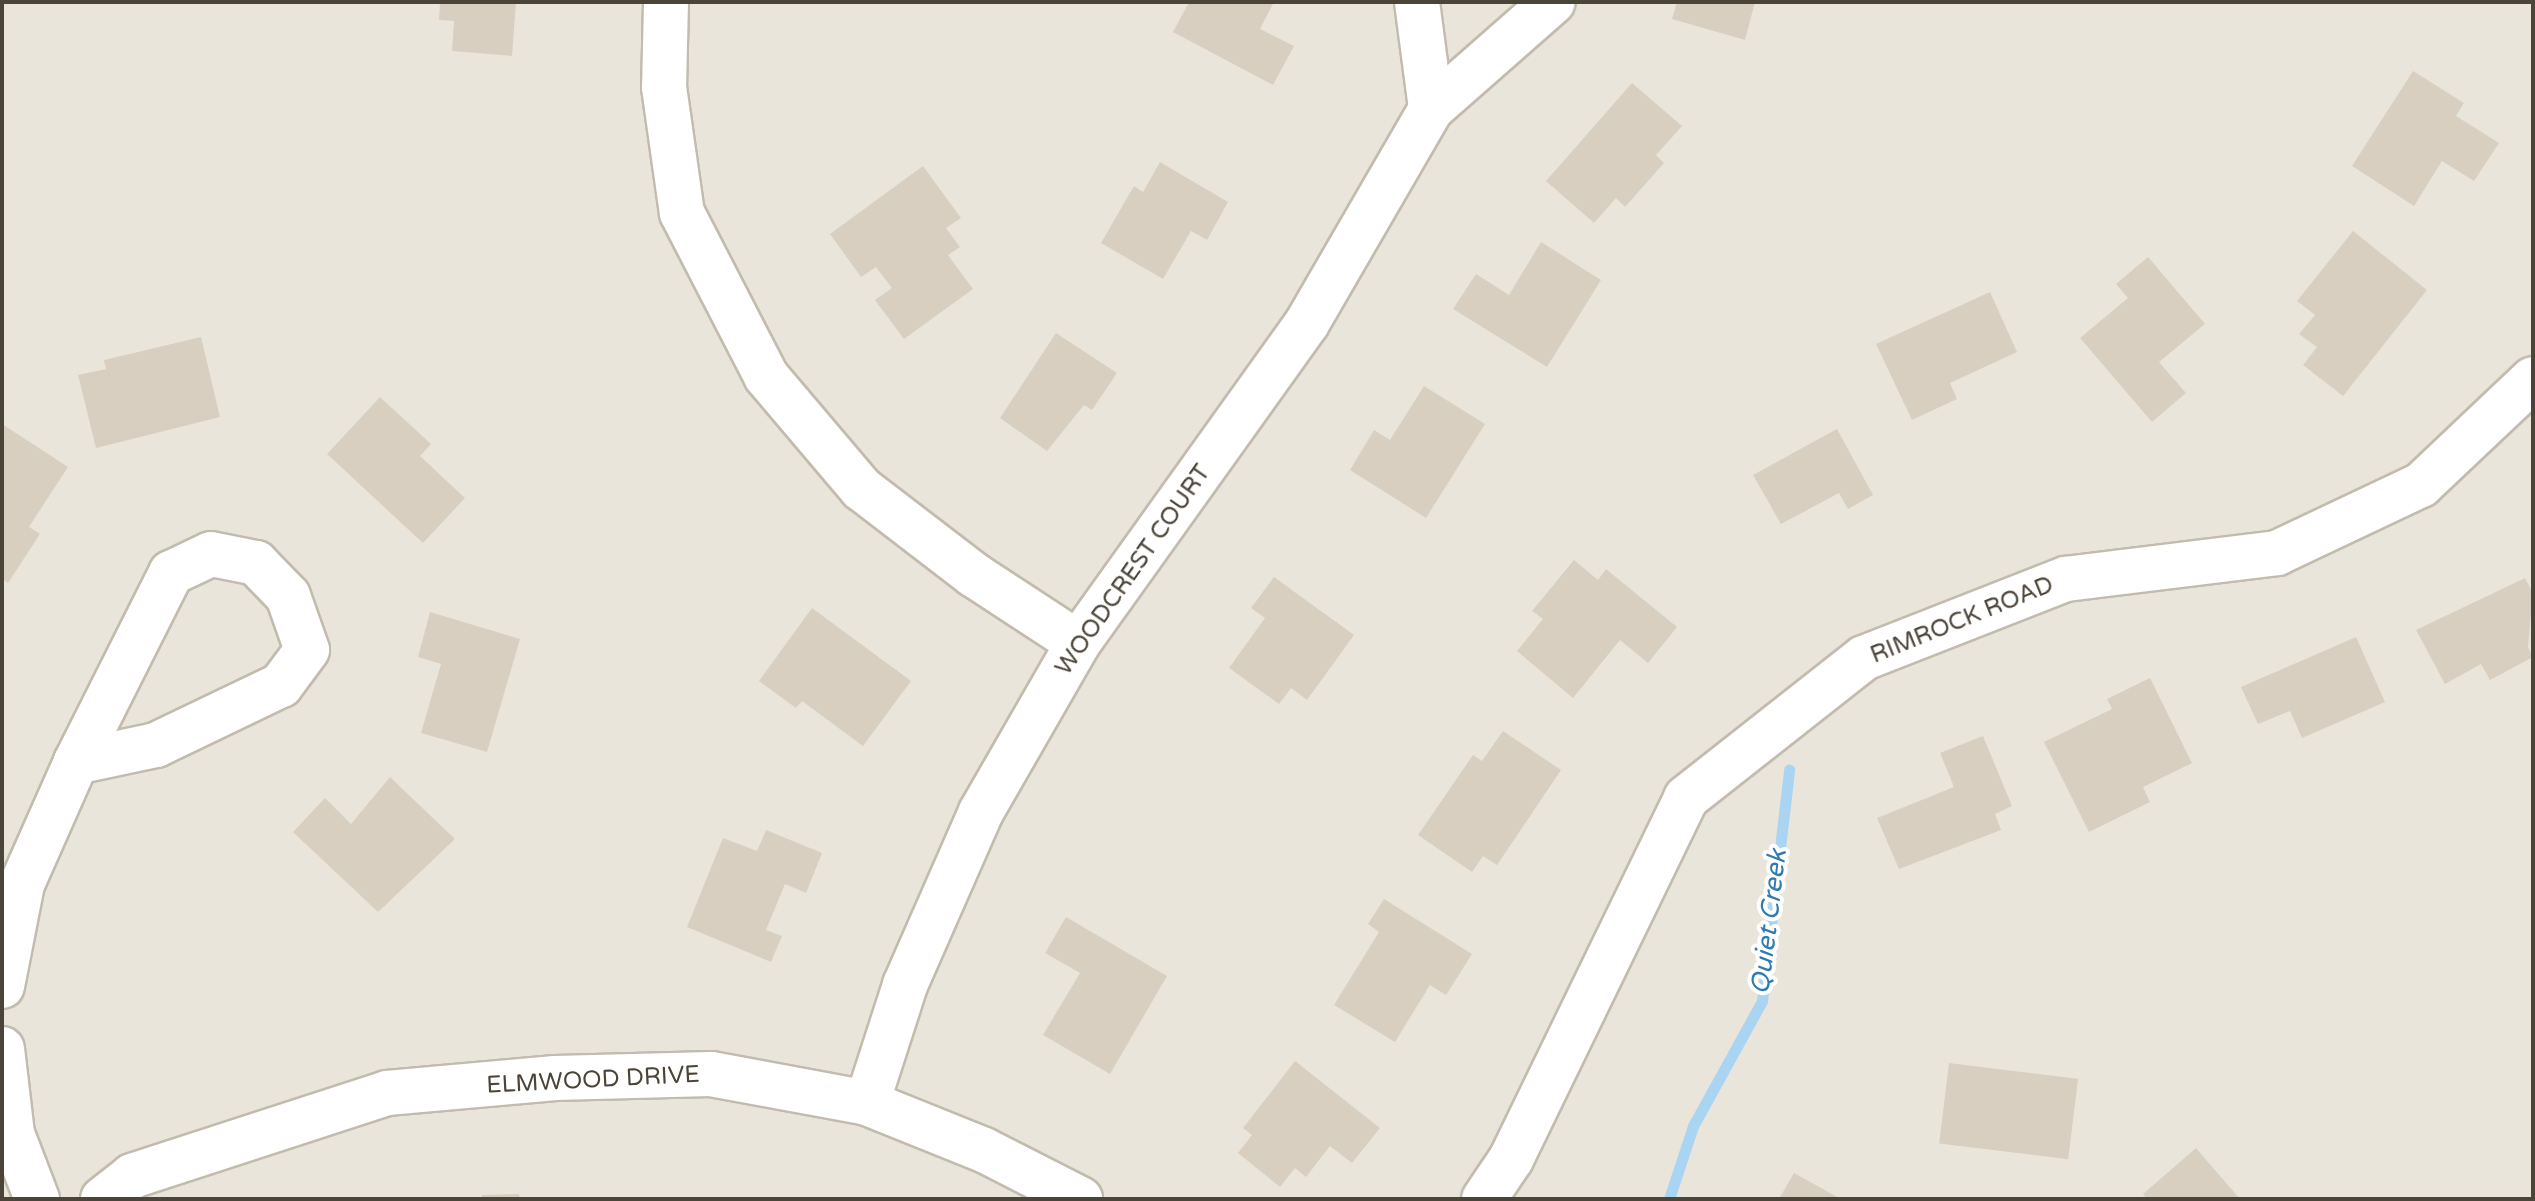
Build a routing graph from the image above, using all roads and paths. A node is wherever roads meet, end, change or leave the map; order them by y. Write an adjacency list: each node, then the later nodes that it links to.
1 (666, 2): 6 (street)
2 (1417, 2): 4 (street)
3 (1553, 2): 4 (street, WOODCREST COURT)
4 (1431, 109): 6 (street, WOODCREST COURT)
5 (2533, 379): 14 (street, RIMROCK ROAD)
6 (1078, 643): 10 (street, WOODCREST COURT)
7 (76, 762): 7 (street); 8 (street)
8 (2, 986)
9 (2, 1049): 11 (street)
10 (867, 1103): 12 (street, ELMWOOD DRIVE); 13 (street, ELMWOOD DRIVE)
11 (37, 1199)
12 (103, 1199)
13 (1080, 1199)
14 (1484, 1199)

